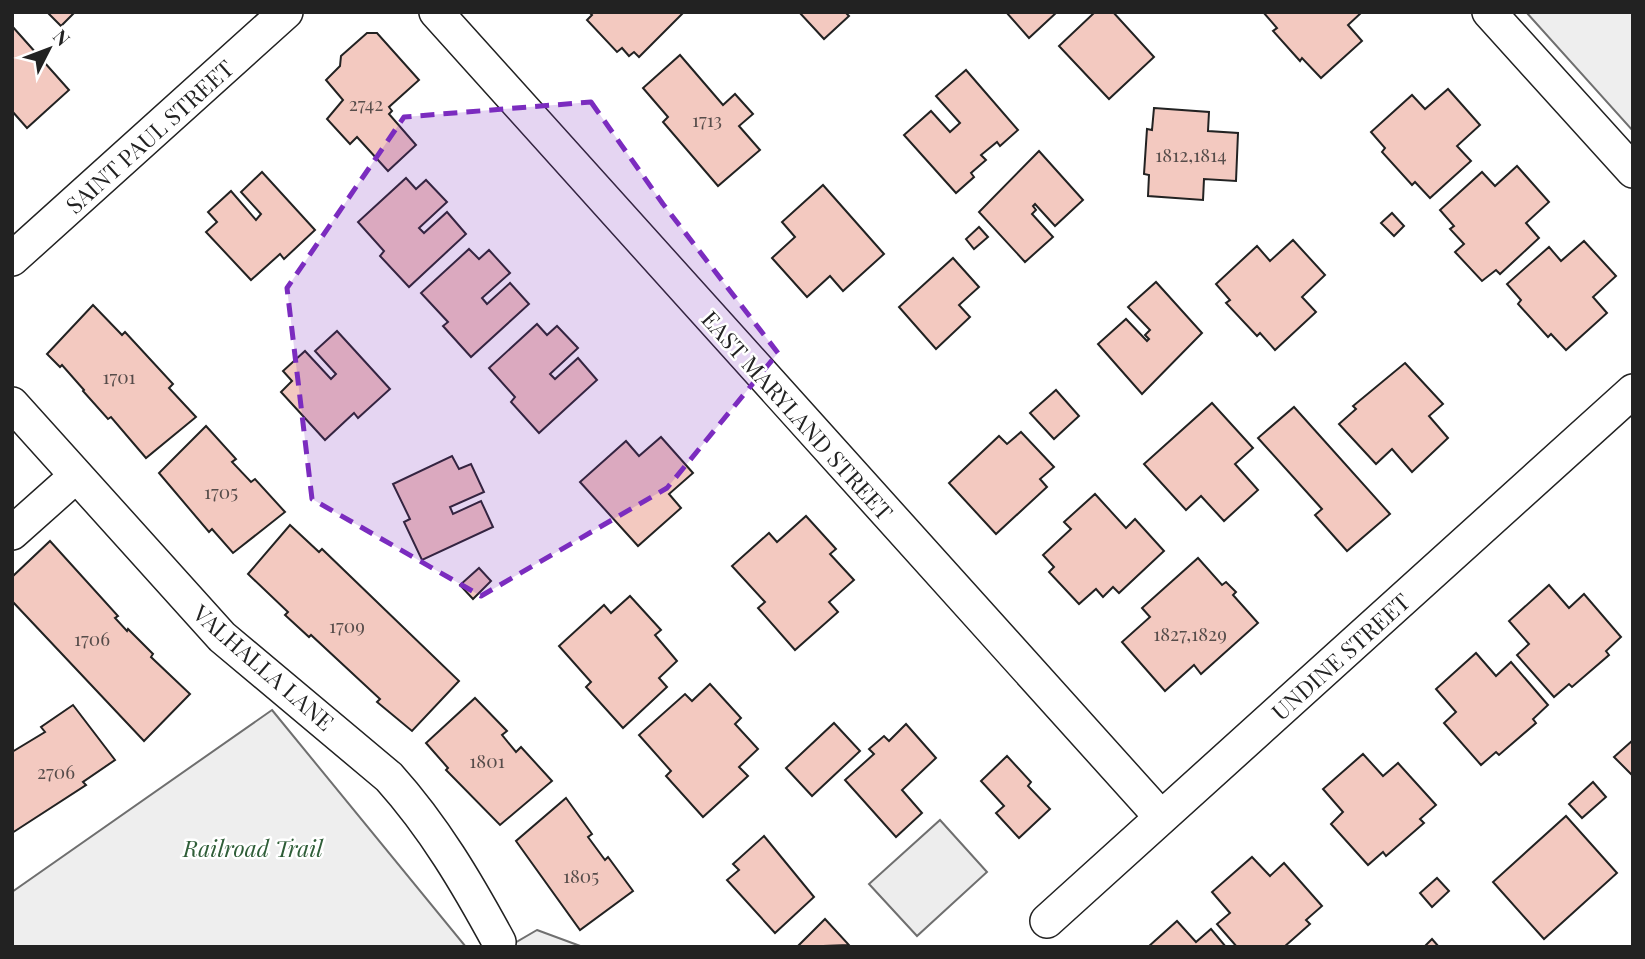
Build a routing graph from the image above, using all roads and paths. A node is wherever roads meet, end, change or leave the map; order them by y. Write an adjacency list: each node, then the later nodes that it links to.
1 (286, 12): 5 (street, SAINT PAUL STREET)
2 (436, 12): 10 (street, EAST MARYLAND STREET)
3 (1489, 12): 4 (street)
4 (1633, 171)
5 (12, 260)
6 (1633, 391): 10 (street, UNDINE STREET)
7 (12, 404): 8 (street, VALHALLA LANE)
8 (76, 476): 9 (street); 12 (street, VALHALLA LANE)
9 (12, 533)
10 (1161, 817): 11 (street, UNDINE STREET)
11 (1047, 921)
12 (499, 942)

